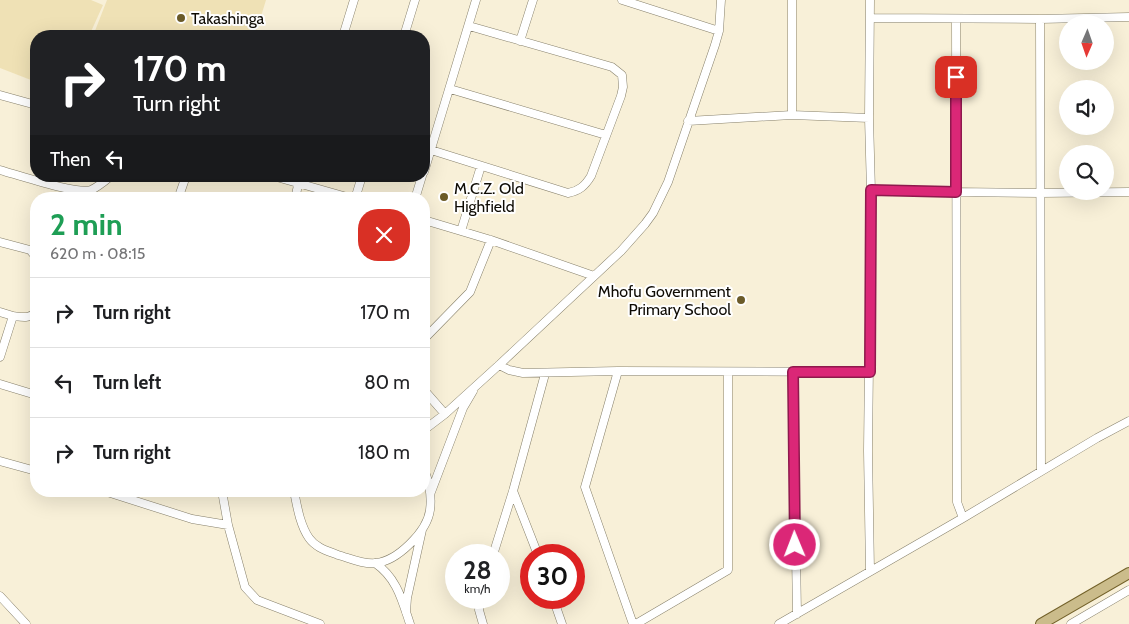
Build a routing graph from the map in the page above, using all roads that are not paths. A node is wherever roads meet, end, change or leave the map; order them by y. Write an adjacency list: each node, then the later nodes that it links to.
1 (354, 0): 14 (street)
2 (415, 0): 15 (street)
3 (476, 0): 13 (street)
4 (533, 0): 17 (street)
5 (622, 0): 16 (street)
6 (722, 0): 16 (street)
7 (792, 0): 21 (street)
8 (870, 0): 10 (street)
9 (1129, 16): 12 (street)
10 (870, 18): 11 (street); 22 (street)
11 (956, 19): 12 (street); 36 (street)
12 (1040, 19): 38 (street)
13 (469, 26): 17 (street); 18 (street)
14 (345, 30)
15 (406, 30)
16 (719, 31): 23 (street)
17 (520, 41): 24 (street)
18 (450, 89): 24 (street); 25 (street)
19 (0, 96): 20 (street)
20 (30, 104)
21 (792, 115): 22 (street); 23 (street)
22 (869, 118): 34 (street)
23 (688, 121): 44 (street)
24 (606, 135): 27 (street)
25 (431, 150): 26 (street); 27 (street)
26 (430, 153)
27 (481, 166): 40 (street)
28 (0, 170): 29 (street)
29 (30, 178)
30 (45, 182): 33 (street)
31 (102, 182): 33 (street)
32 (304, 182): 35 (street)
33 (90, 190)
34 (871, 190): 36 (street); 54 (street)
35 (334, 192)
36 (956, 192): 38 (street); 72 (street)
37 (1129, 192): 38 (street)
38 (1040, 193): 65 (street)
39 (430, 222): 40 (street)
40 (461, 231): 41 (street)
41 (491, 240): 44 (street); 48 (street)
42 (0, 242): 43 (street)
43 (30, 250)
44 (594, 276): 50 (street)
45 (0, 312): 46 (street)
46 (13, 316): 47 (street); 49 (street)
47 (30, 317)
48 (430, 333)
49 (0, 357)
50 (498, 365): 55 (street); 57 (street)
51 (618, 371): 52 (street); 55 (street); 91 (street)
52 (728, 372): 53 (street); 91 (street)
53 (793, 372): 54 (street); 85 (street)
54 (870, 372): 78 (street)
55 (545, 374): 67 (street)
56 (0, 384): 58 (street)
57 (475, 387): 60 (street); 68 (street)
58 (30, 393)
59 (430, 397): 60 (street)
60 (445, 414): 62 (street)
61 (1129, 421): 65 (street)
62 (430, 425)
63 (0, 461): 64 (street)
64 (30, 469)
65 (1041, 471): 72 (street)
66 (430, 489): 68 (street)
67 (513, 491): 75 (street); 76 (street)
68 (431, 492): 74 (street)
69 (124, 497): 73 (street)
70 (223, 497): 73 (street)
71 (296, 497): 77 (street)
72 (964, 518): 78 (street)
73 (228, 525): 87 (street)
74 (422, 528): 77 (street); 84 (street)
75 (496, 544)
76 (534, 544)
77 (375, 563): 84 (street)
78 (870, 570): 85 (street)
79 (1129, 573): 93 (main road)
80 (1129, 590): 94 (street)
81 (0, 596): 86 (street)
82 (480, 609): 89 (street)
83 (557, 609): 90 (street)
84 (406, 612): 88 (street)
85 (797, 614): 92 (street)
86 (26, 624)
87 (320, 624)
88 (410, 624)
89 (483, 624)
90 (562, 624)
91 (634, 624)
92 (779, 624)
93 (1041, 624)
94 (1071, 624)

